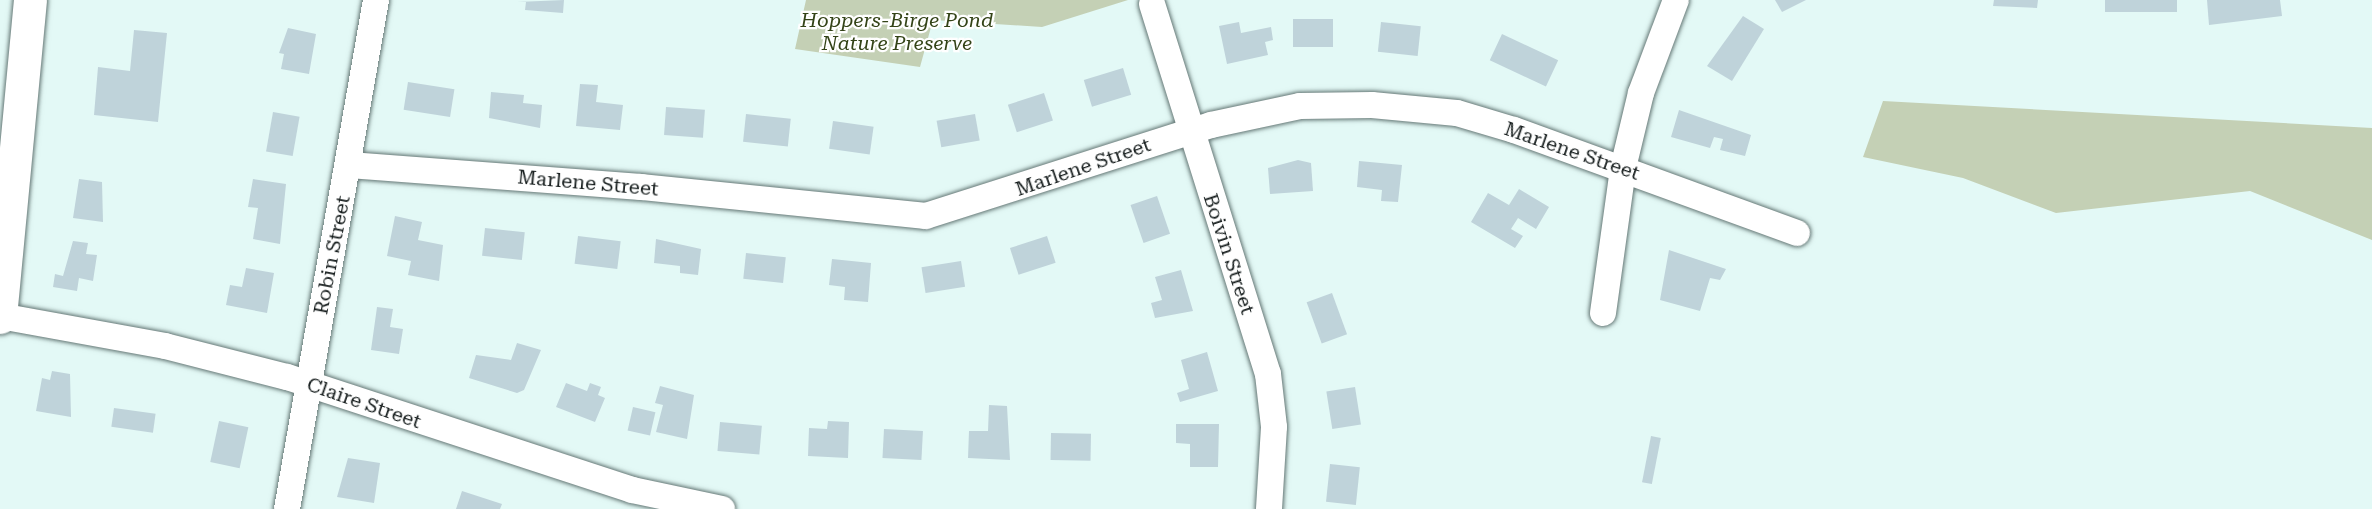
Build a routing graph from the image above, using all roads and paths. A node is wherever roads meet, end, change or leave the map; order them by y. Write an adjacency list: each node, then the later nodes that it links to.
1 (30, 0): 10 (main road)
2 (376, 0): 6 (street, Robin Street)
3 (1676, 0): 7 (street)
4 (1152, 4): 5 (street, Boivin Street)
5 (1190, 131): 6 (street, Marlene Street); 7 (street, Marlene Street); 14 (street, Boivin Street)
6 (349, 165): 11 (street, Robin Street)
7 (1623, 168): 8 (street, Marlene Street); 9 (street)
8 (1797, 233)
9 (1603, 313)
10 (0, 316): 11 (street, Claire Street)
11 (308, 384): 12 (street, Robin Street); 13 (street, Claire Street)
12 (287, 509)
13 (722, 509)
14 (1269, 509)

